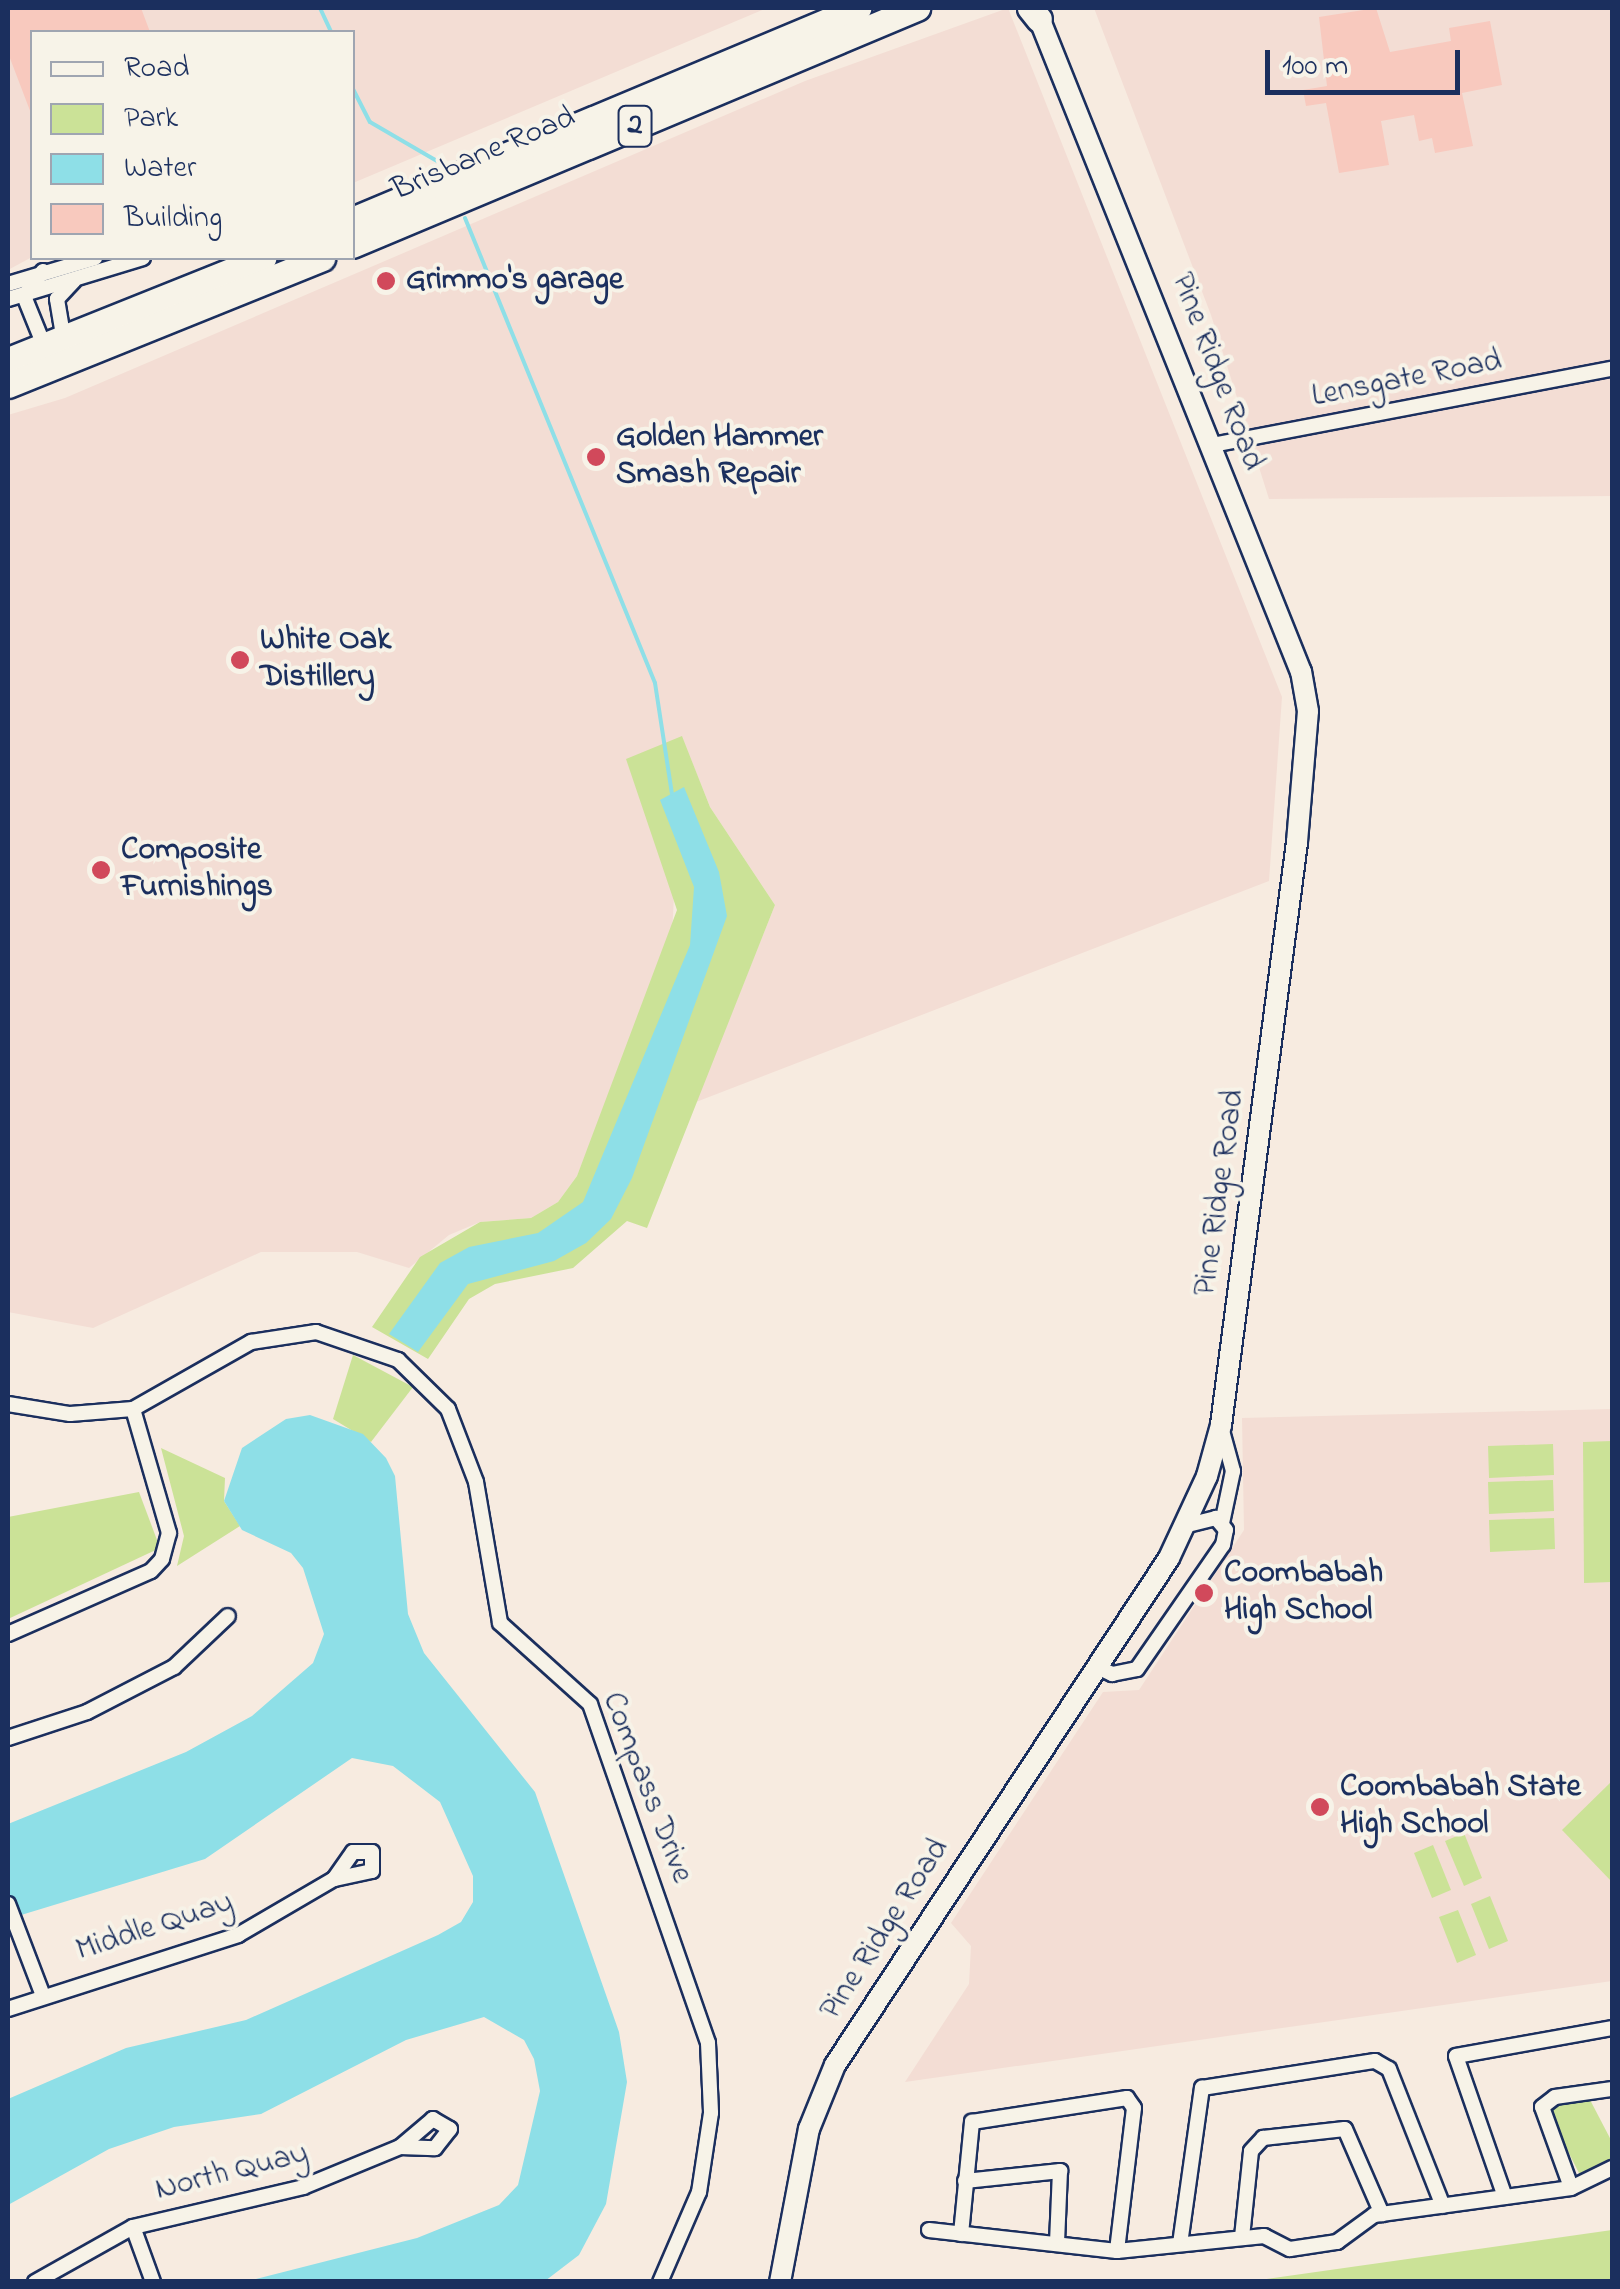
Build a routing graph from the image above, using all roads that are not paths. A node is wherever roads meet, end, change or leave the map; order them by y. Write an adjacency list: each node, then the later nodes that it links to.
1 (858, 8): 4 (highway, Brisbane Road / 2)
2 (917, 8): 5 (highway, Brisbane Road / 2)
3 (1042, 10): 18 (street, Pine Ridge Road)
4 (355, 219)
5 (355, 244)
6 (126, 260): 9 (street)
7 (260, 260): 14 (highway)
8 (316, 260): 14 (highway)
9 (101, 263): 10 (street); 12 (street); 14 (street)
10 (43, 271): 11 (street); 12 (street)
11 (8, 284)
12 (24, 296): 13 (street); 14 (street)
13 (8, 299)
14 (58, 353): 15 (highway); 17 (highway)
15 (8, 360)
16 (1612, 369): 18 (street, Lensgate Road)
17 (8, 384)
18 (1212, 445): 21 (street, Pine Ridge Road)
19 (8, 1404): 20 (street, Compass Drive)
20 (133, 1409): 25 (street); 51 (street, Compass Drive)
21 (1221, 1425): 22 (street); 23 (street, Pine Ridge Road)
22 (1222, 1523): 23 (street); 26 (street)
23 (1188, 1525): 26 (street, Pine Ridge Road)
24 (228, 1616): 27 (street)
25 (8, 1634)
26 (1097, 1667): 47 (street, Pine Ridge Road)
27 (8, 1738)
28 (334, 1879): 30 (street, Middle Quay)
29 (8, 1904): 30 (street, Middle Quay)
30 (42, 1993): 31 (street, Middle Quay)
31 (8, 2009)
32 (1612, 2028): 38 (street)
33 (1612, 2088): 37 (street)
34 (400, 2147): 41 (street, North Quay)
35 (1612, 2168): 37 (street)
36 (965, 2182): 43 (street); 45 (street); 48 (street)
37 (1571, 2187): 38 (street)
38 (1505, 2197): 39 (street)
39 (1444, 2206): 40 (street); 46 (street)
40 (1382, 2214): 44 (street); 44 (street)
41 (133, 2227): 49 (street, North Quay); 50 (street, North Quay)
42 (929, 2230): 43 (street)
43 (961, 2234): 45 (street)
44 (1242, 2236): 46 (street)
45 (1057, 2244): 48 (street)
46 (1180, 2244): 48 (street)
47 (783, 2251): 52 (street, Pine Ridge Road); 53 (street, Pine Ridge Road)
48 (1117, 2251)
49 (35, 2282)
50 (153, 2282)
51 (660, 2282)
52 (769, 2282)
53 (780, 2282)

